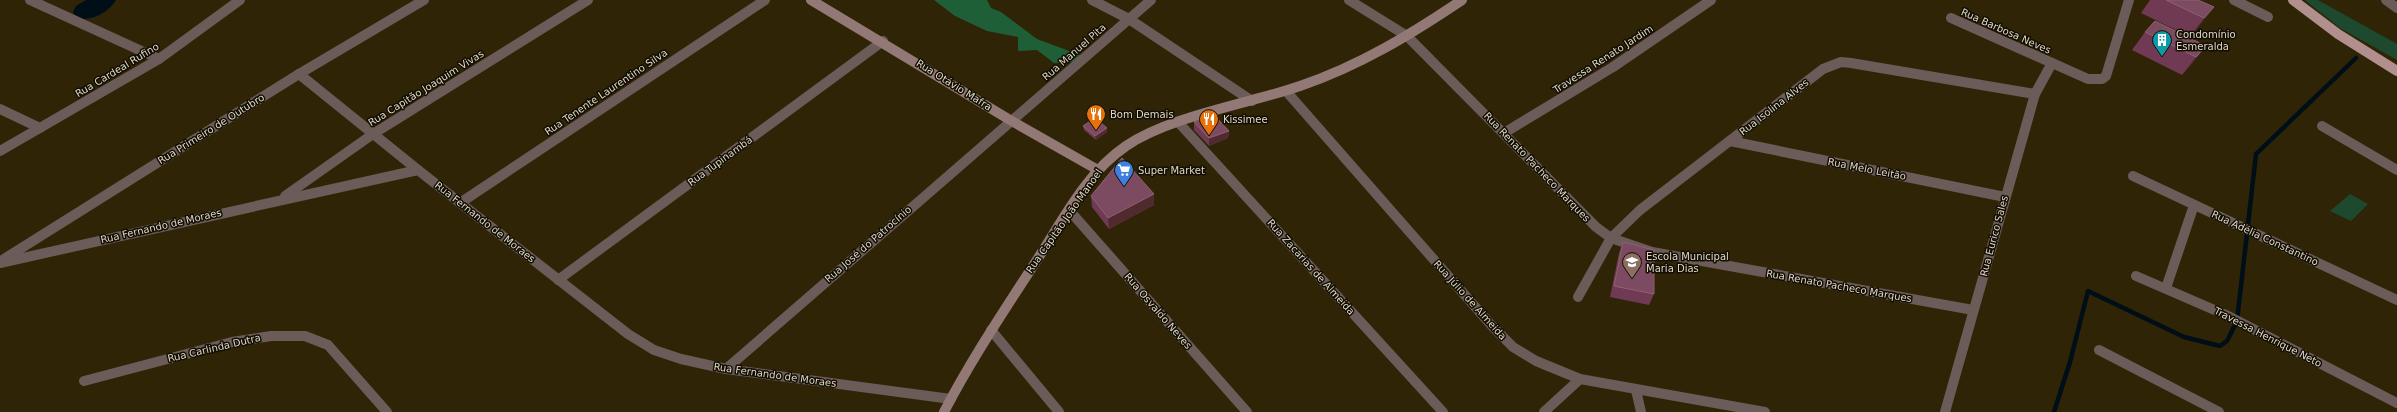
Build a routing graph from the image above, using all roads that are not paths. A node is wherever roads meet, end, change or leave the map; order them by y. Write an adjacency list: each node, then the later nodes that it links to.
1 (30, 0): 22 (street)
2 (240, 0): 22 (street, Rua Cardeal Rufino)
3 (424, 0): 25 (street, Rua Primeiro de Outubro)
4 (588, 0): 35 (street, Rua Capitão Joaquim Vivas)
5 (765, 0): 44 (street, Rua Tenente Laurentino Silva)
6 (811, 0): 21 (main road, Rua Otávio Mafra)
7 (1092, 0): 19 (street)
8 (1151, 0): 19 (street, Rua Manuel Pita)
9 (1349, 0): 20 (street, Rua Renato Pacheco Marques)
10 (1462, 0): 20 (main road, Rua Capitão João Manoel)
11 (1711, 0): 34 (street, Travessa Renato Jardim)
12 (2234, 0): 17 (street)
13 (2294, 0): 24 (main road)
14 (2386, 0): 16 (street)
15 (2125, 1): 23 (street, Rua Barbosa Neves)
16 (2397, 8)
17 (2268, 17)
18 (1951, 18): 23 (street, Rua Barbosa Neves)
19 (1129, 19): 28 (street); 30 (street, Rua Manuel Pita)
20 (1407, 36): 26 (main road, Rua Capitão João Manoel); 34 (street, Rua Renato Pacheco Marques)
21 (883, 41): 30 (main road, Rua Otávio Mafra); 50 (street, Rua Tupinambá)
22 (159, 59): 33 (street, Rua Cardeal Rufino)
23 (2052, 64): 27 (street, Rua Eurico Sales)
24 (2397, 71)
25 (299, 74): 35 (street); 48 (street, Rua Primeiro de Outubro)
26 (1286, 91): 28 (main road, Rua Capitão João Manoel); 58 (street, Rua Júlio de Almeida)
27 (2035, 94): 36 (street, Rua Isolina Alves); 42 (street, Rua Eurico Sales)
28 (1252, 101): 31 (main road, Rua Capitão João Manoel)
29 (0, 109): 33 (street)
30 (1010, 120): 39 (main road, Rua Otávio Mafra); 57 (street, Rua José do Patrocínio)
31 (1179, 123): 39 (main road, Rua Capitão João Manoel); 67 (street, Rua Zacarias de Almeida)
32 (2322, 126): 40 (street)
33 (40, 128): 37 (street, Rua Cardeal Rufino)
34 (1504, 133): 47 (street, Rua Renato Pacheco Marques)
35 (373, 134): 38 (street); 43 (street, Rua Capitão Joaquim Vivas)
36 (1730, 141): 42 (street, Rua Melo Leitão); 47 (street, Rua Isolina Alves)
37 (0, 151)
38 (418, 170): 43 (street, Rua Fernando de Moraes); 44 (street, Rua Fernando de Moraes)
39 (1098, 170): 46 (main road, Rua Capitão João Manoel)
40 (2397, 170)
41 (2133, 176): 45 (street, Rua Adélia Constantino)
42 (2005, 197): 54 (street, Rua Eurico Sales)
43 (280, 200): 48 (street, Rua Fernando de Moraes)
44 (460, 203): 50 (street, Rua Fernando de Moraes)
45 (2194, 205): 51 (street); 53 (street, Rua Adélia Constantino)
46 (1069, 210): 55 (main road, Rua Capitão João Manoel); 66 (street, Rua Osvaldo Neves)
47 (1611, 238): 52 (street, Rua Isolina Alves); 54 (street, Rua Renato Pacheco Marques)
48 (0, 262)
49 (2136, 276): 51 (street, Travessa Henrique Neto)
50 (558, 280): 57 (street, Rua Fernando de Moraes)
51 (2166, 288): 62 (street, Travessa Henrique Neto)
52 (1578, 297)
53 (2397, 300)
54 (1973, 310): 71 (street, Rua Eurico Sales)
55 (991, 330): 61 (main road, Rua Capitão João Manoel); 65 (street)
56 (2099, 350): 72 (street)
57 (726, 369): 61 (street, Rua Fernando de Moraes)
58 (1580, 379): 60 (street, Rua Júlio de Almeida); 68 (street)
59 (84, 381): 63 (street, Rua Carlinda Dutra)
60 (1636, 390): 69 (street); 70 (street, Rua Júlio de Almeida)
61 (951, 399): 64 (main road, Rua Capitão João Manoel)
62 (2397, 403)
63 (387, 412)
64 (944, 412)
65 (1059, 412)
66 (1247, 412)
67 (1443, 412)
68 (1544, 412)
69 (1641, 412)
70 (1765, 412)
71 (1945, 412)
72 (2219, 412)

